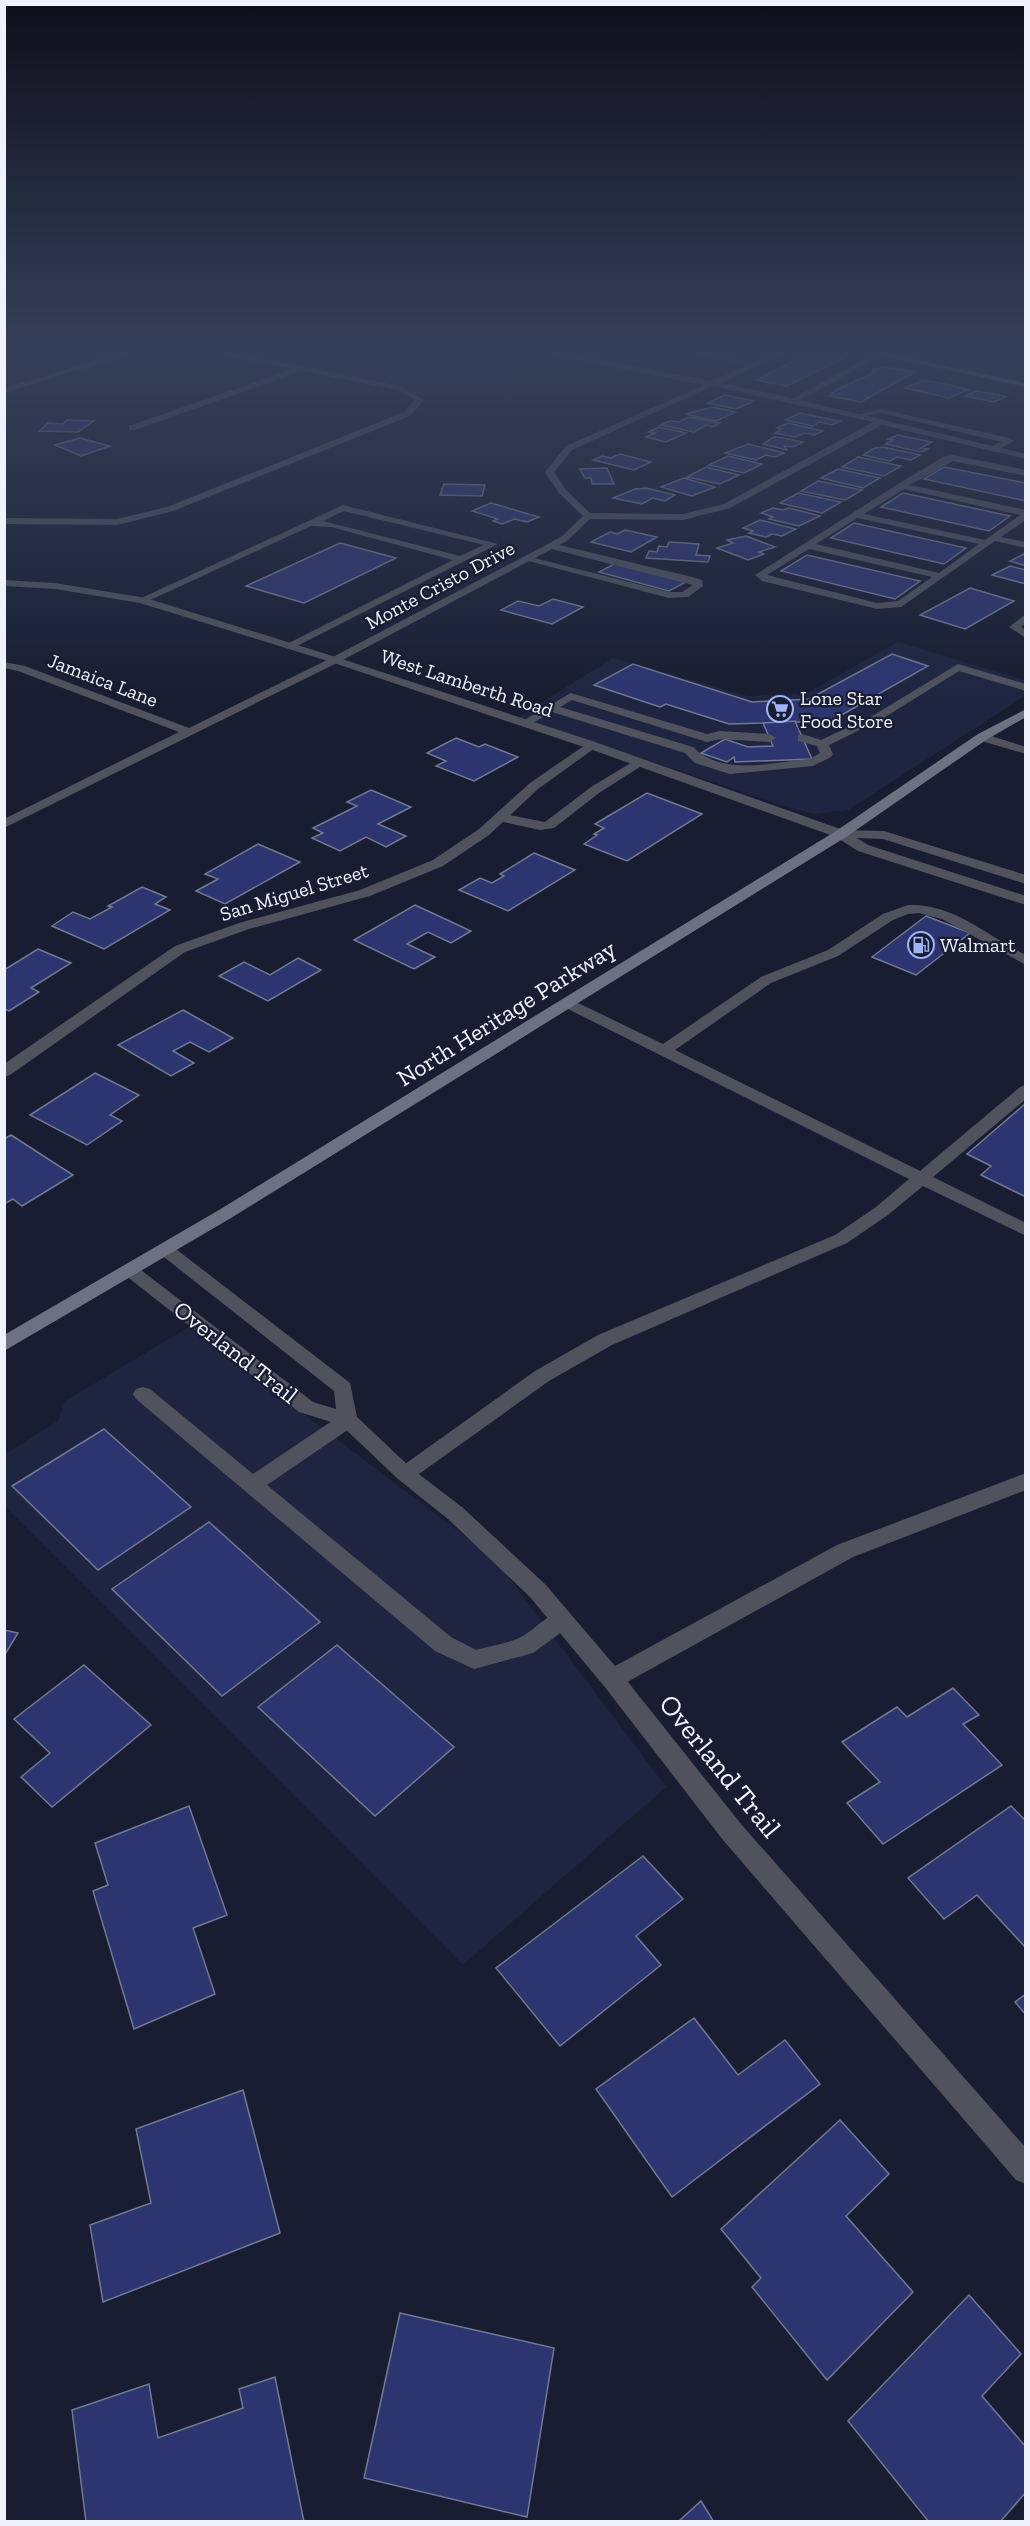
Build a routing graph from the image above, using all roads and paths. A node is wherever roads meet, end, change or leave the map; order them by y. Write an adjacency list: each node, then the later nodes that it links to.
1 (275, 467): 11 (street)
2 (553, 467): 10 (street)
3 (798, 467): 10 (street)
4 (932, 467): 7 (street)
5 (996, 467): 6 (street)
6 (1026, 473)
7 (901, 486): 8 (street); 9 (street)
8 (1026, 514): 13 (street)
9 (855, 515): 13 (street); 14 (street)
10 (588, 516): 16 (street, Monte Cristo Drive)
11 (4, 521)
12 (310, 523): 18 (street); 18 (street); 21 (street)
13 (990, 541): 15 (street); 19 (street)
14 (806, 545): 19 (street); 19 (street)
15 (1026, 545)
16 (551, 546): 17 (street, Monte Cristo Drive); 17 (street)
17 (526, 559): 25 (street, Monte Cristo Drive)
18 (459, 560): 24 (street)
19 (940, 576)
20 (4, 583): 21 (street, West Lamberth Road)
21 (142, 600): 24 (street, West Lamberth Road)
22 (1026, 617): 23 (street)
23 (1026, 635)
24 (291, 646): 25 (street, West Lamberth Road)
25 (335, 660): 30 (street, West Lamberth Road); 31 (street, Monte Cristo Drive)
26 (4, 665): 31 (street, Jamaica Lane)
27 (1026, 688): 36 (street)
28 (551, 708): 30 (street); 33 (street); 38 (street)
29 (1026, 712): 32 (main road, North Heritage Parkway)
30 (525, 723): 37 (street, West Lamberth Road)
31 (189, 732): 44 (street, Monte Cristo Drive)
32 (982, 737): 39 (street); 45 (main road, North Heritage Parkway)
33 (707, 738): 34 (street); 38 (street)
34 (770, 738)
35 (802, 738): 36 (street)
36 (822, 744): 41 (street)
37 (591, 745): 40 (street, West Lamberth Road); 43 (street, San Miguel Street)
38 (689, 750): 41 (street)
39 (1026, 751)
40 (639, 762): 42 (street, West Lamberth Road); 43 (street)
41 (730, 770): 42 (street)
42 (710, 787): 45 (street, West Lamberth Road)
43 (499, 817): 51 (street, San Miguel Street)
44 (4, 824)
45 (841, 834): 46 (street, West Lamberth Road); 47 (street, West Lamberth Road); 49 (main road, North Heritage Parkway)
46 (1026, 880)
47 (1026, 901)
48 (1026, 961): 50 (street)
49 (567, 1003): 50 (street); 55 (main road, North Heritage Parkway)
50 (664, 1051): 53 (street)
51 (4, 1072)
52 (1026, 1090): 53 (street)
53 (922, 1178): 54 (street); 60 (street)
54 (1026, 1230)
55 (166, 1250): 56 (main road, North Heritage Parkway); 59 (street, Overland Trail)
56 (131, 1271): 57 (main road, North Heritage Parkway); 59 (street, Overland Trail)
57 (4, 1344)
58 (143, 1394): 62 (street)
59 (348, 1420): 60 (street, Overland Trail); 62 (street)
60 (405, 1474): 63 (street, Overland Trail)
61 (1026, 1481): 64 (street)
62 (252, 1485): 63 (street)
63 (562, 1620): 64 (street, Overland Trail)
64 (612, 1679): 65 (street, Overland Trail)
65 (1026, 2170)

